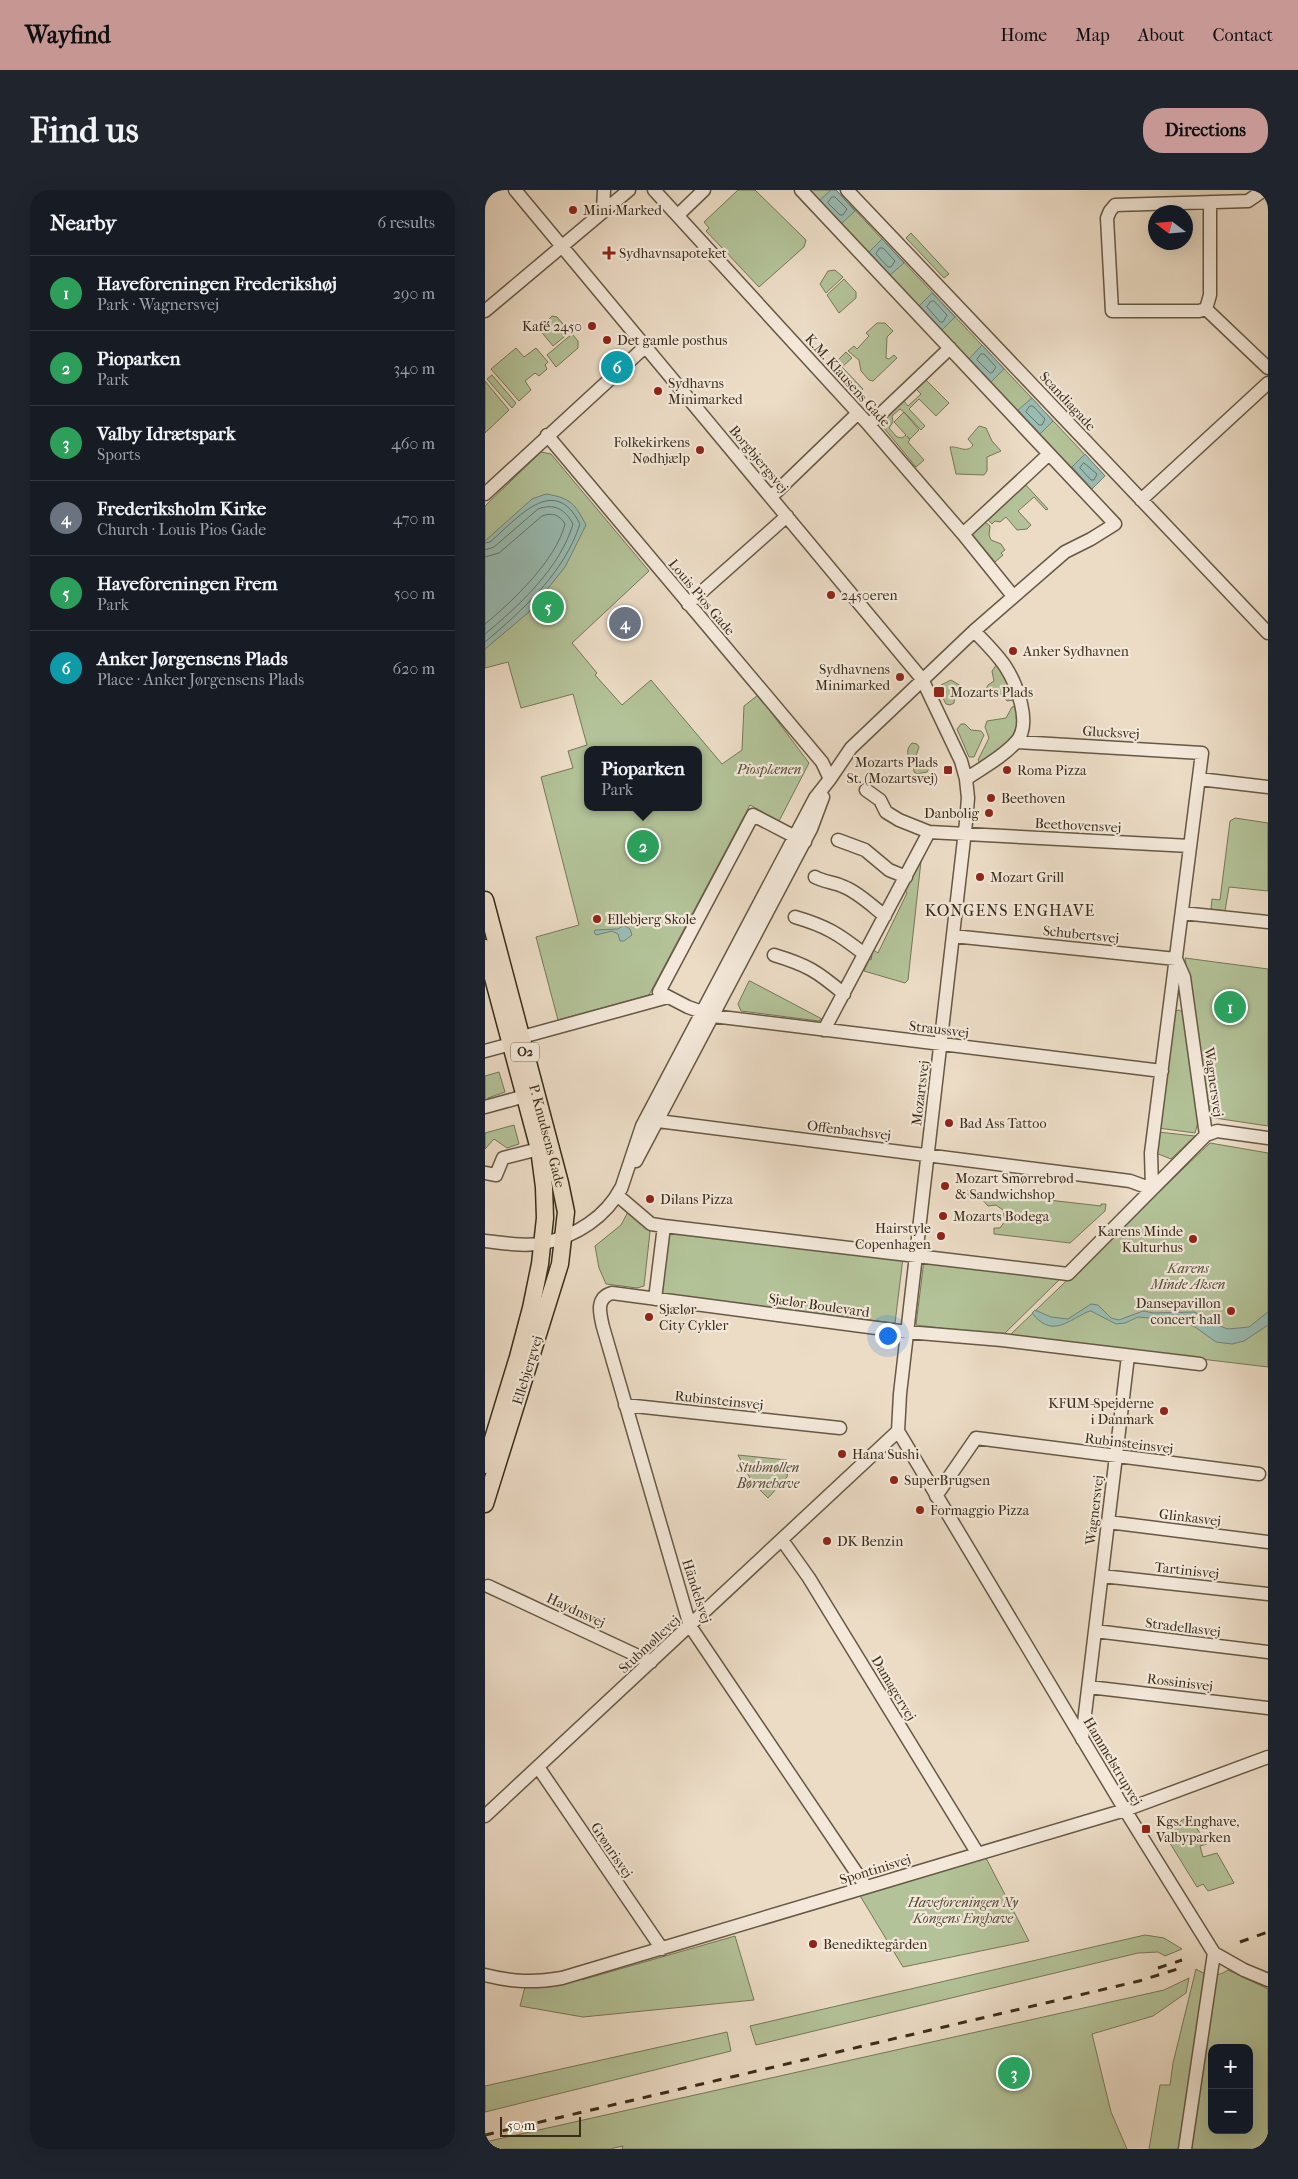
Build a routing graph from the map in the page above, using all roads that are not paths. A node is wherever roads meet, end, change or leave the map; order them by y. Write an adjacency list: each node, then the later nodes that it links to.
1 (515, 190): 13 (street, Borgbjergsvej)
2 (603, 190): 11 (street)
3 (629, 190): 11 (street)
4 (654, 190): 12 (street, K.M. Klausens Gade)
5 (704, 190): 12 (street)
6 (801, 190): 17 (street)
7 (847, 190): 26 (street, Scandiagade)
8 (1264, 190): 9 (street); 10 (street)
9 (1268, 195)
10 (1210, 202): 14 (street); 14 (street)
11 (603, 212): 13 (street)
12 (678, 215): 20 (street, K.M. Klausens Gade)
13 (562, 247): 15 (street); 16 (street, Borgbjergsvej)
14 (1206, 309): 18 (street)
15 (485, 311)
16 (645, 346): 22 (street); 25 (street, Borgbjergsvej)
17 (950, 348): 21 (street); 23 (street)
18 (1268, 368)
19 (1268, 383): 26 (street)
20 (858, 413): 21 (street, K.M. Klausens Gade); 25 (street)
21 (869, 425): 28 (street, K.M. Klausens Gade)
22 (547, 435): 24 (street); 30 (street, Louis Pios Gade)
23 (1049, 454): 28 (street); 29 (street)
24 (485, 494)
25 (771, 497): 27 (street, Borgbjergsvej)
26 (1141, 500): 32 (street, Scandiagade)
27 (787, 516): 30 (street); 33 (street, Borgbjergsvej)
28 (963, 534): 29 (street, K.M. Klausens Gade)
29 (1013, 596): 31 (street)
30 (688, 604): 36 (street, Louis Pios Gade)
31 (974, 631): 33 (street); 34 (street)
32 (1268, 633)
33 (922, 679): 36 (street); 37 (street)
34 (1017, 742): 35 (street, Glucksvej); 37 (street)
35 (1202, 753): 38 (street, Wagnersvej)
36 (830, 779): 43 (street)
37 (966, 779): 42 (street, Mozartsvej)
38 (1199, 779): 39 (street); 45 (street, Wagnersvej)
39 (1268, 787)
40 (866, 790): 41 (street, Beethovensvej)
41 (929, 832): 42 (street, Beethovensvej); 47 (street)
42 (965, 834): 45 (street, Beethovensvej); 53 (street, Mozartsvej)
43 (799, 839): 60 (street); 61 (street)
44 (838, 840): 47 (street)
45 (1190, 846): 49 (street, Wagnersvej)
46 (815, 877): 50 (street)
47 (906, 877): 50 (street)
48 (485, 900): 63 (main road, P. Knudsens Gade / O2)
49 (1182, 912): 52 (street); 57 (street, Wagnersvej)
50 (885, 916): 56 (street)
51 (795, 917): 56 (street)
52 (1268, 922)
53 (953, 936): 57 (street, Schubertsvej); 64 (street, Mozartsvej)
54 (485, 948): 58 (main road, P. Knudsens Gade / O2)
55 (774, 954): 59 (street)
56 (864, 954): 59 (street)
57 (1176, 959): 66 (street, Wagnersvej); 70 (street, Wagnersvej)
58 (491, 992): 63 (main road, P. Knudsens Gade / O2)
59 (844, 994): 62 (street)
60 (668, 997): 61 (street, Straussvej); 63 (street)
61 (707, 1014): 62 (street, Straussvej); 69 (street); 76 (street)
62 (824, 1030): 64 (street, Straussvej)
63 (516, 1041): 65 (street); 67 (main road, P. Knudsens Gade / O2); 78 (main road, P. Knudsens Gade / O2)
64 (941, 1044): 66 (street, Straussvej); 73 (street, Mozartsvej)
65 (485, 1050)
66 (1162, 1071): 75 (street, Wagnersvej)
67 (525, 1096): 68 (street, P. Knudsens Gade); 72 (main road, P. Knudsens Gade / O2)
68 (485, 1108)
69 (659, 1121): 73 (street, Offenbachsvej); 76 (street)
70 (1207, 1135): 71 (street); 75 (street, Wagnersvej)
71 (1268, 1138)
72 (539, 1149): 74 (street, P. Knudsens Gade); 80 (main road, P. Knudsens Gade / O2)
73 (928, 1155): 75 (street, Offenbachsvej); 81 (street, Mozartsvej)
74 (485, 1174)
75 (1153, 1189): 81 (street, Wagnersvej)
76 (619, 1192): 77 (street); 78 (street)
77 (664, 1226): 81 (street); 83 (street)
78 (565, 1236): 80 (street); 94 (main road, Ellebjergvej / O2)
79 (485, 1241): 80 (street)
80 (543, 1243): 91 (main road, Ellebjergvej / O2)
81 (916, 1256): 84 (street, Mozartsvej)
82 (606, 1295): 83 (street, Sjælør Boulevard); 87 (street, Händelsvej)
83 (655, 1299): 84 (street, Sjælør Boulevard)
84 (907, 1332): 85 (street, Sjælør Boulevard); 89 (street, Mozartsvej)
85 (1128, 1356): 86 (street); 90 (street, Wagnersvej)
86 (1200, 1364)
87 (625, 1405): 88 (street, Rubinsteinsvej); 101 (street, Händelsvej)
88 (840, 1428)
89 (898, 1431): 93 (street, Hammelstrupvej); 96 (street, Stubmøllevej)
90 (1116, 1457): 92 (street, Rubinsteinsvej); 93 (street, Rubinsteinsvej); 95 (street, Wagnersvej)
91 (485, 1465)
92 (1259, 1474)
93 (936, 1496): 107 (street, Hammelstrupvej)
94 (485, 1504)
95 (1108, 1522): 97 (street, Glinkasvej); 98 (street, Wagnersvej)
96 (782, 1540): 101 (street, Stubmøllevej); 112 (street, Damagervej)
97 (1268, 1542)
98 (1102, 1576): 100 (street, Tartinisvej); 102 (street, Wagnersvej)
99 (488, 1586): 104 (street, Haydnsvej)
100 (1268, 1594)
101 (690, 1626): 104 (street, Stubmøllevej); 113 (street, Händelsvej)
102 (1095, 1632): 103 (street, Stradellasvej); 105 (street, Wagnersvej)
103 (1268, 1652)
104 (651, 1662): 109 (street, Stubmøllevej)
105 (1089, 1687): 106 (street, Rossinisvej); 107 (street, Wagnersvej)
106 (1268, 1708)
107 (1082, 1739): 110 (street, Hammelstrupvej)
108 (1268, 1758): 110 (street, Spontinisvej)
109 (538, 1768): 111 (street, Stubmøllevej); 114 (street, Grønrisvej)
110 (1125, 1810): 112 (street, Spontinisvej); 115 (street, Hammelstrupvej)
111 (485, 1816)
112 (978, 1854): 113 (street, Spontinisvej)
113 (866, 1887): 114 (street, Spontinisvej)
114 (662, 1949): 116 (street, Spontinisvej)
115 (1214, 1952): 117 (street); 118 (street)
116 (485, 1975)
117 (1268, 1980)
118 (1185, 2149)

